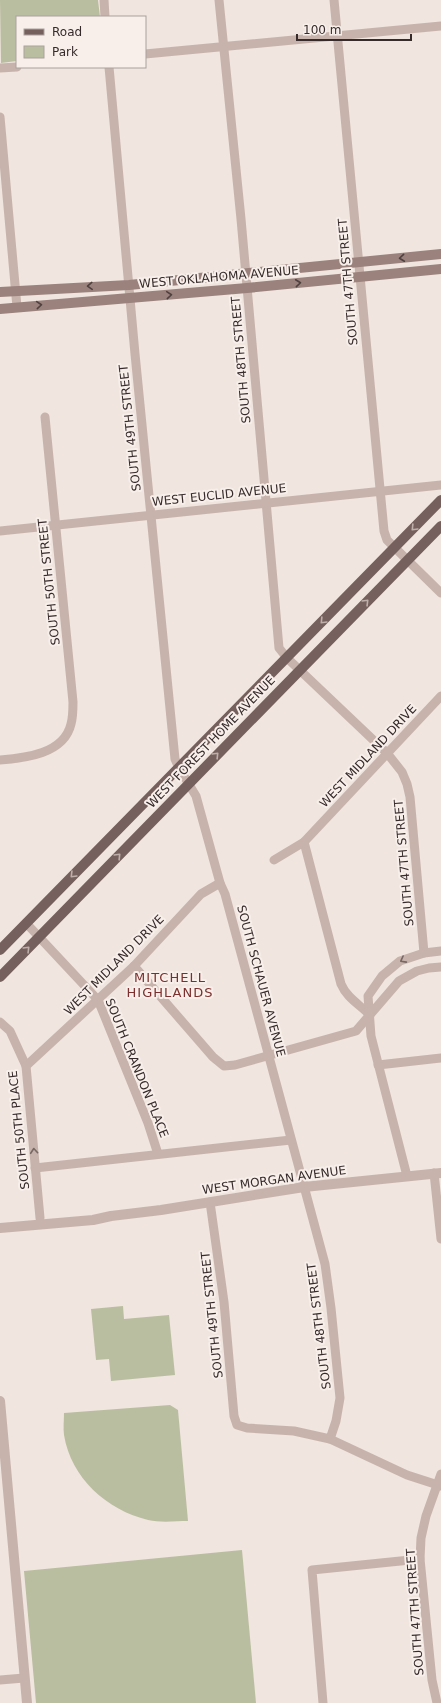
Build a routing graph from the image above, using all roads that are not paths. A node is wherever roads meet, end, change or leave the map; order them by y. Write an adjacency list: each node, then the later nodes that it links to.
1 (104, 0): 4 (street)
2 (219, 0): 7 (street, SOUTH 48TH STREET)
3 (334, 0): 6 (street, SOUTH 47TH STREET)
4 (105, 16)
5 (441, 26): 6 (street)
6 (338, 35): 7 (street); 14 (street, SOUTH 47TH STREET)
7 (223, 46): 8 (street); 16 (street, SOUTH 48TH STREET)
8 (146, 54)
9 (16, 67): 10 (street)
10 (0, 68)
11 (109, 68): 18 (street, SOUTH 49TH STREET)
12 (0, 117): 20 (street)
13 (441, 254): 14 (main road, WEST OKLAHOMA AVENUE, one-way to 14)
14 (358, 263): 16 (main road, WEST OKLAHOMA AVENUE); 17 (street, SOUTH 47TH STREET)
15 (441, 269): 17 (main road, WEST OKLAHOMA AVENUE)
16 (245, 274): 18 (main road, WEST OKLAHOMA AVENUE); 19 (street, SOUTH 48TH STREET)
17 (360, 277): 19 (main road, WEST OKLAHOMA AVENUE, one-way to 17); 27 (street, SOUTH 47TH STREET)
18 (129, 285): 20 (main road, WEST OKLAHOMA AVENUE, one-way to 20); 22 (street, SOUTH 49TH STREET)
19 (247, 288): 22 (main road, WEST OKLAHOMA AVENUE, one-way to 19); 29 (street, SOUTH 48TH STREET)
20 (16, 290): 21 (main road, WEST OKLAHOMA AVENUE); 23 (street)
21 (0, 292)
22 (130, 298): 23 (main road, WEST OKLAHOMA AVENUE, one-way to 22); 30 (street, SOUTH 49TH STREET)
23 (17, 307): 24 (main road, WEST OKLAHOMA AVENUE)
24 (0, 309)
25 (45, 417): 31 (street, SOUTH 50TH STREET)
26 (441, 484): 27 (street, WEST EUCLID AVENUE)
27 (380, 492): 29 (street, WEST EUCLID AVENUE); 34 (street, SOUTH 47TH STREET)
28 (441, 500): 34 (main road, WEST FOREST HOME AVENUE, one-way to 34)
29 (266, 502): 30 (street, WEST EUCLID AVENUE); 36 (street, SOUTH 48TH STREET)
30 (151, 514): 31 (street, WEST EUCLID AVENUE); 40 (street, SOUTH 49TH STREET)
31 (55, 525): 33 (street, WEST EUCLID AVENUE); 39 (street, SOUTH 50TH STREET)
32 (441, 526): 34 (main road, WEST FOREST HOME AVENUE)
33 (0, 531)
34 (401, 554): 35 (street, SOUTH 47TH STREET); 36 (main road, WEST FOREST HOME AVENUE, one-way to 34); 36 (main road, WEST FOREST HOME AVENUE, one-way to 36)
35 (441, 593)
36 (294, 664): 38 (street, SOUTH 47TH STREET); 40 (main road, WEST FOREST HOME AVENUE); 41 (main road, WEST FOREST HOME AVENUE, one-way to 36)
37 (441, 696): 38 (street, WEST MIDLAND DRIVE)
38 (387, 753): 42 (street, WEST MIDLAND DRIVE); 49 (street, SOUTH 47TH STREET)
39 (0, 760)
40 (179, 768): 41 (street, SOUTH 49TH STREET); 45 (main road, WEST FOREST HOME AVENUE, one-way to 45)
41 (189, 783): 44 (street, SOUTH SCHAUER AVENUE); 46 (main road, WEST FOREST HOME AVENUE, one-way to 41)
42 (304, 842): 43 (street, WEST MIDLAND DRIVE); 54 (street)
43 (274, 860)
44 (220, 883): 50 (street, WEST MIDLAND DRIVE); 56 (street, SOUTH SCHAUER AVENUE)
45 (26, 922): 46 (street, SOUTH CRANDON PLACE); 47 (main road, WEST FOREST HOME AVENUE)
46 (40, 936): 52 (main road, WEST FOREST HOME AVENUE, one-way to 46); 53 (street, SOUTH CRANDON PLACE)
47 (0, 950)
48 (441, 951): 49 (street)
49 (424, 953): 54 (street, one-way to 54)
50 (134, 966): 53 (street, WEST MIDLAND DRIVE); 56 (street)
51 (441, 967): 54 (street)
52 (0, 976)
53 (98, 1000): 59 (street, WEST MIDLAND DRIVE); 61 (street, SOUTH CRANDON PLACE)
54 (370, 1015): 56 (street); 58 (street)
55 (0, 1022): 59 (street, SOUTH 50TH PLACE)
56 (270, 1055): 60 (street, SOUTH SCHAUER AVENUE)
57 (441, 1058): 58 (street)
58 (378, 1065): 64 (street)
59 (26, 1066): 62 (street, SOUTH 50TH PLACE, one-way to 59)
60 (291, 1140): 61 (street); 65 (street, SOUTH SCHAUER AVENUE)
61 (158, 1154): 62 (street)
62 (35, 1168): 68 (street, SOUTH 50TH PLACE)
63 (438, 1173): 64 (street, WEST MORGAN AVENUE); 71 (street)
64 (407, 1176): 65 (street, WEST MORGAN AVENUE)
65 (304, 1187): 66 (street, WEST MORGAN AVENUE); 73 (street, SOUTH 48TH STREET)
66 (210, 1202): 67 (street, WEST MORGAN AVENUE); 73 (street, SOUTH 49TH STREET)
67 (111, 1216): 68 (street, WEST MORGAN AVENUE); 70 (street, WEST MORGAN AVENUE)
68 (40, 1218): 69 (street, WEST MORGAN AVENUE)
69 (0, 1221)
70 (0, 1228)
71 (441, 1239)
72 (0, 1401): 77 (street)
73 (330, 1439): 75 (street)
74 (441, 1474): 75 (street, SOUTH 47TH STREET)
75 (438, 1486): 76 (street, SOUTH 47TH STREET)
76 (420, 1559): 80 (street); 81 (street, SOUTH 47TH STREET)
77 (24, 1678): 78 (street); 79 (street)
78 (0, 1680)
79 (27, 1703)
80 (323, 1703)
81 (437, 1703)

